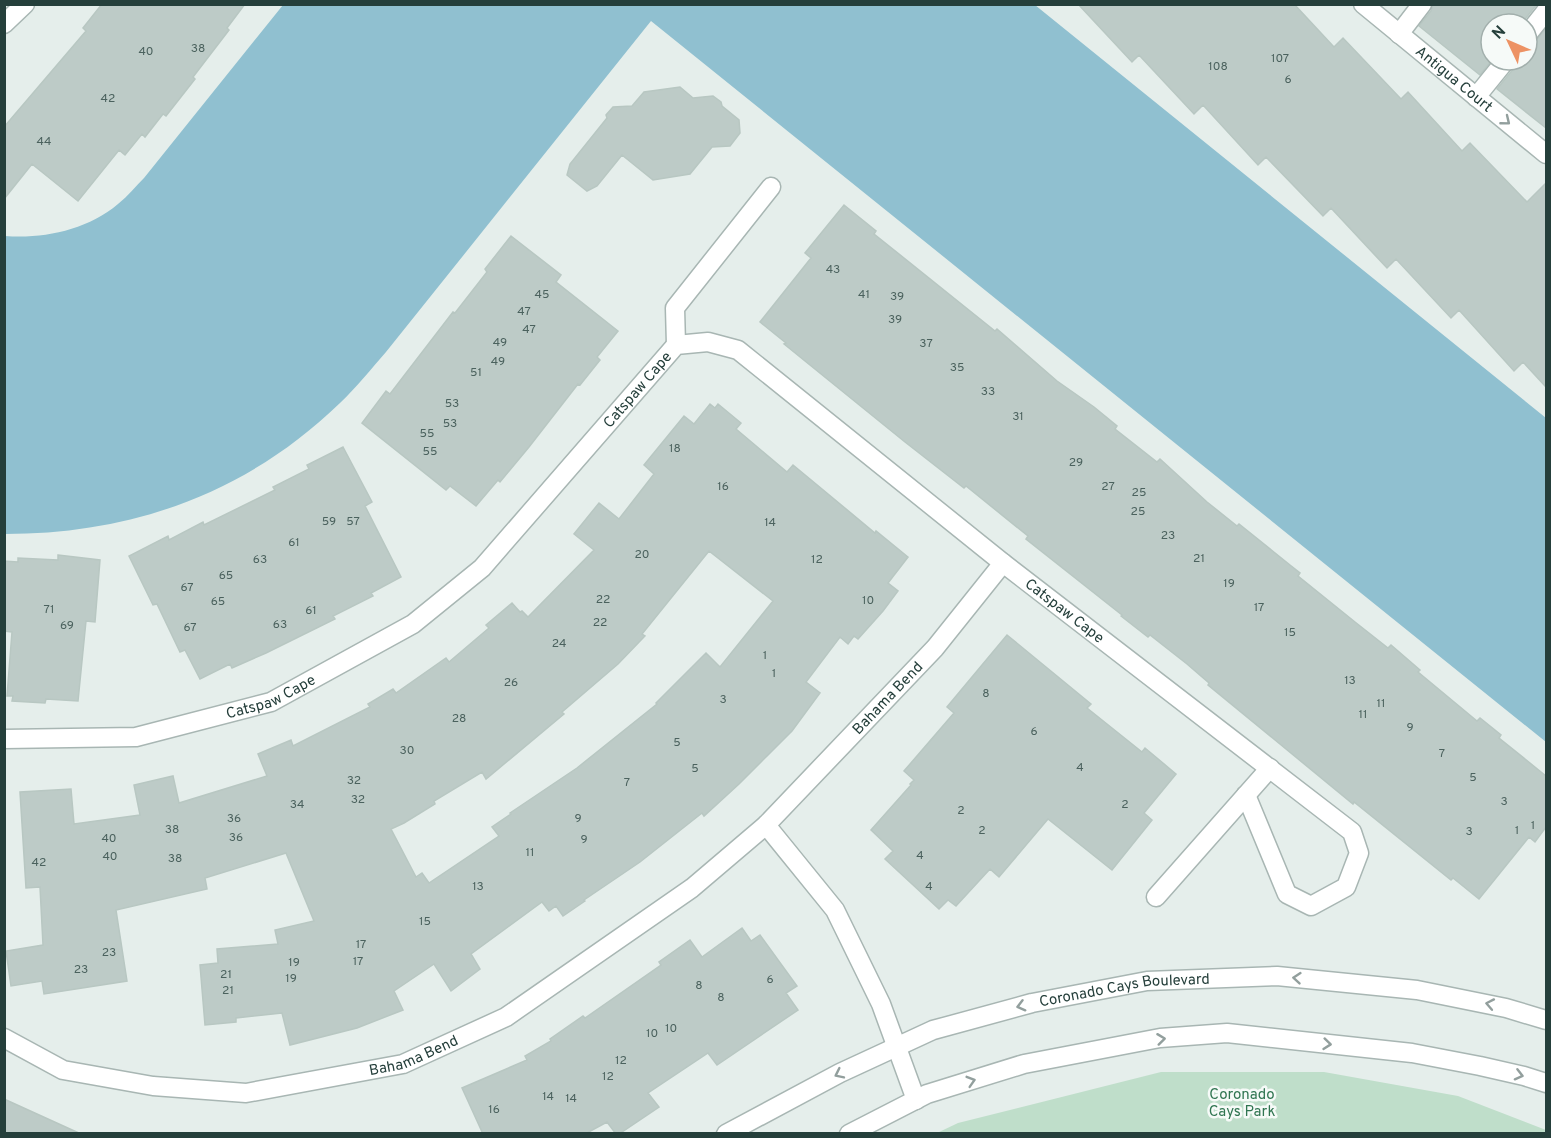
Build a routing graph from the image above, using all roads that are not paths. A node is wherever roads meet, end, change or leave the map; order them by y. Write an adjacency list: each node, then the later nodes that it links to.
1 (1363, 4): 3 (street, Antigua Court)
2 (1422, 4): 3 (street)
3 (1399, 34): 5 (street, Antigua Court)
4 (1496, 72): 5 (street)
5 (1476, 97): 6 (street, Antigua Court, one-way to 6)
6 (1546, 154)
7 (771, 187): 8 (street)
8 (676, 345): 9 (street, Catspaw Cape); 10 (street, Catspaw Cape)
9 (1003, 563): 11 (street, Catspaw Cape); 13 (street, Bahama Bend)
10 (4, 739)
11 (1270, 768): 12 (street); 12 (street, Catspaw Cape)
12 (1246, 795): 14 (street)
13 (766, 825): 16 (street, Bahama Bend); 17 (street)
14 (1156, 897)
15 (1546, 1020): 17 (street, Coronado Cays Boulevard, one-way to 17)
16 (4, 1038)
17 (898, 1046): 19 (street); 20 (street, Coronado Cays Boulevard, one-way to 20)
18 (1546, 1083): 19 (street, one-way to 18)
19 (916, 1100): 21 (street)
20 (726, 1134)
21 (849, 1134)

